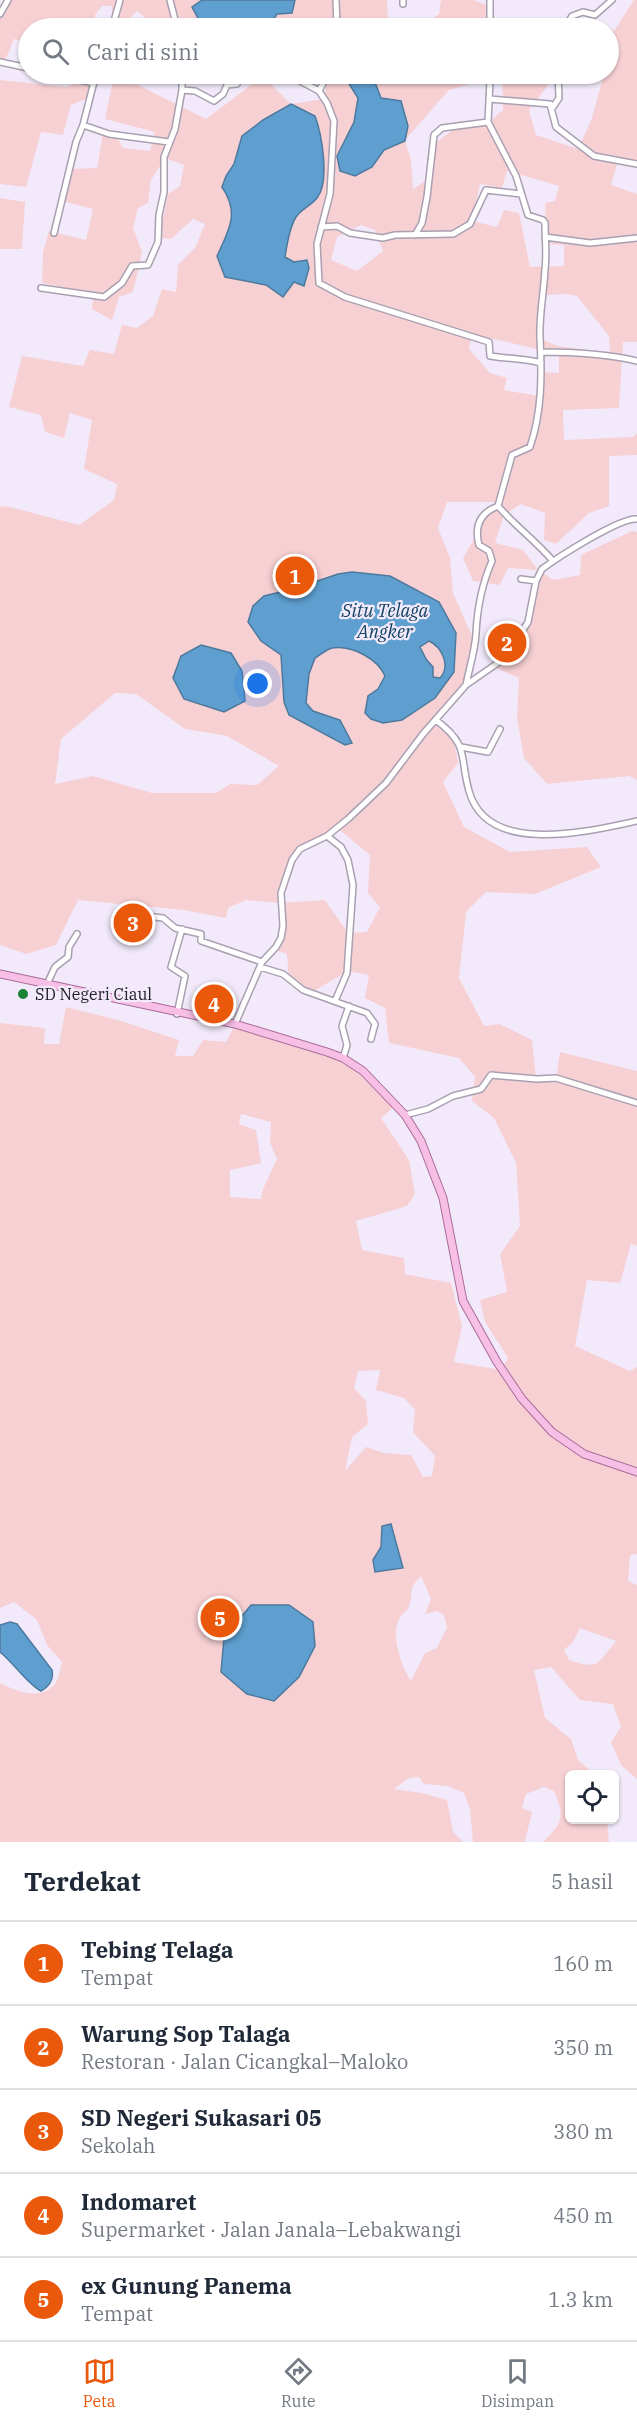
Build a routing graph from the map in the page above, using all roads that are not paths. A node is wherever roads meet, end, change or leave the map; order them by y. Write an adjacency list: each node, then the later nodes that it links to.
1 (8, 0): 7 (street)
2 (120, 0): 8 (street)
3 (170, 0): 9 (street)
4 (336, 0): 10 (street)
5 (490, 0): 11 (street)
6 (612, 0): 12 (street)
7 (0, 14)
8 (115, 18)
9 (174, 18)
10 (337, 18)
11 (490, 18)
12 (571, 18)
13 (0, 62): 14 (street)
14 (18, 66)
15 (94, 84): 27 (street)
16 (182, 84): 22 (street)
17 (237, 84): 22 (street)
18 (306, 84): 23 (street)
19 (323, 84): 23 (street)
20 (490, 84): 24 (street)
21 (558, 84): 25 (street)
22 (182, 90): 28 (street)
23 (319, 91): 31 (street)
24 (490, 99): 25 (street); 26 (street)
25 (553, 107): 29 (street)
26 (488, 122): 30 (street); 33 (street)
27 (83, 125): 28 (street); 32 (street)
28 (169, 142): 36 (street)
29 (637, 165)
30 (521, 194): 33 (street); 34 (street)
31 (321, 227): 33 (street); 39 (street)
32 (54, 233)
33 (415, 235)
34 (545, 237): 35 (street); 37 (street)
35 (637, 238)
36 (41, 288)
37 (542, 352): 38 (street); 39 (street)
38 (637, 362)
39 (541, 363): 40 (street)
40 (498, 506): 42 (street); 45 (street)
41 (637, 519): 42 (street)
42 (553, 561): 44 (street)
43 (521, 579): 44 (street)
44 (536, 581): 45 (street)
45 (466, 686): 46 (street)
46 (436, 720): 48 (street); 50 (street)
47 (500, 729): 48 (street)
48 (461, 747): 49 (street)
49 (637, 821)
50 (327, 836): 54 (street); 57 (street)
51 (138, 915): 52 (street)
52 (182, 929): 54 (street); 59 (street)
53 (77, 933): 56 (street)
54 (261, 965): 57 (street); 60 (street)
55 (0, 974): 56 (main road)
56 (47, 984): 59 (main road)
57 (335, 1001): 58 (street)
58 (349, 1006): 61 (street); 62 (street)
59 (177, 1014): 60 (main road)
60 (235, 1024): 62 (main road)
61 (371, 1039)
62 (343, 1058): 64 (main road)
63 (637, 1103): 64 (street)
64 (405, 1115): 65 (main road)
65 (637, 1472)

